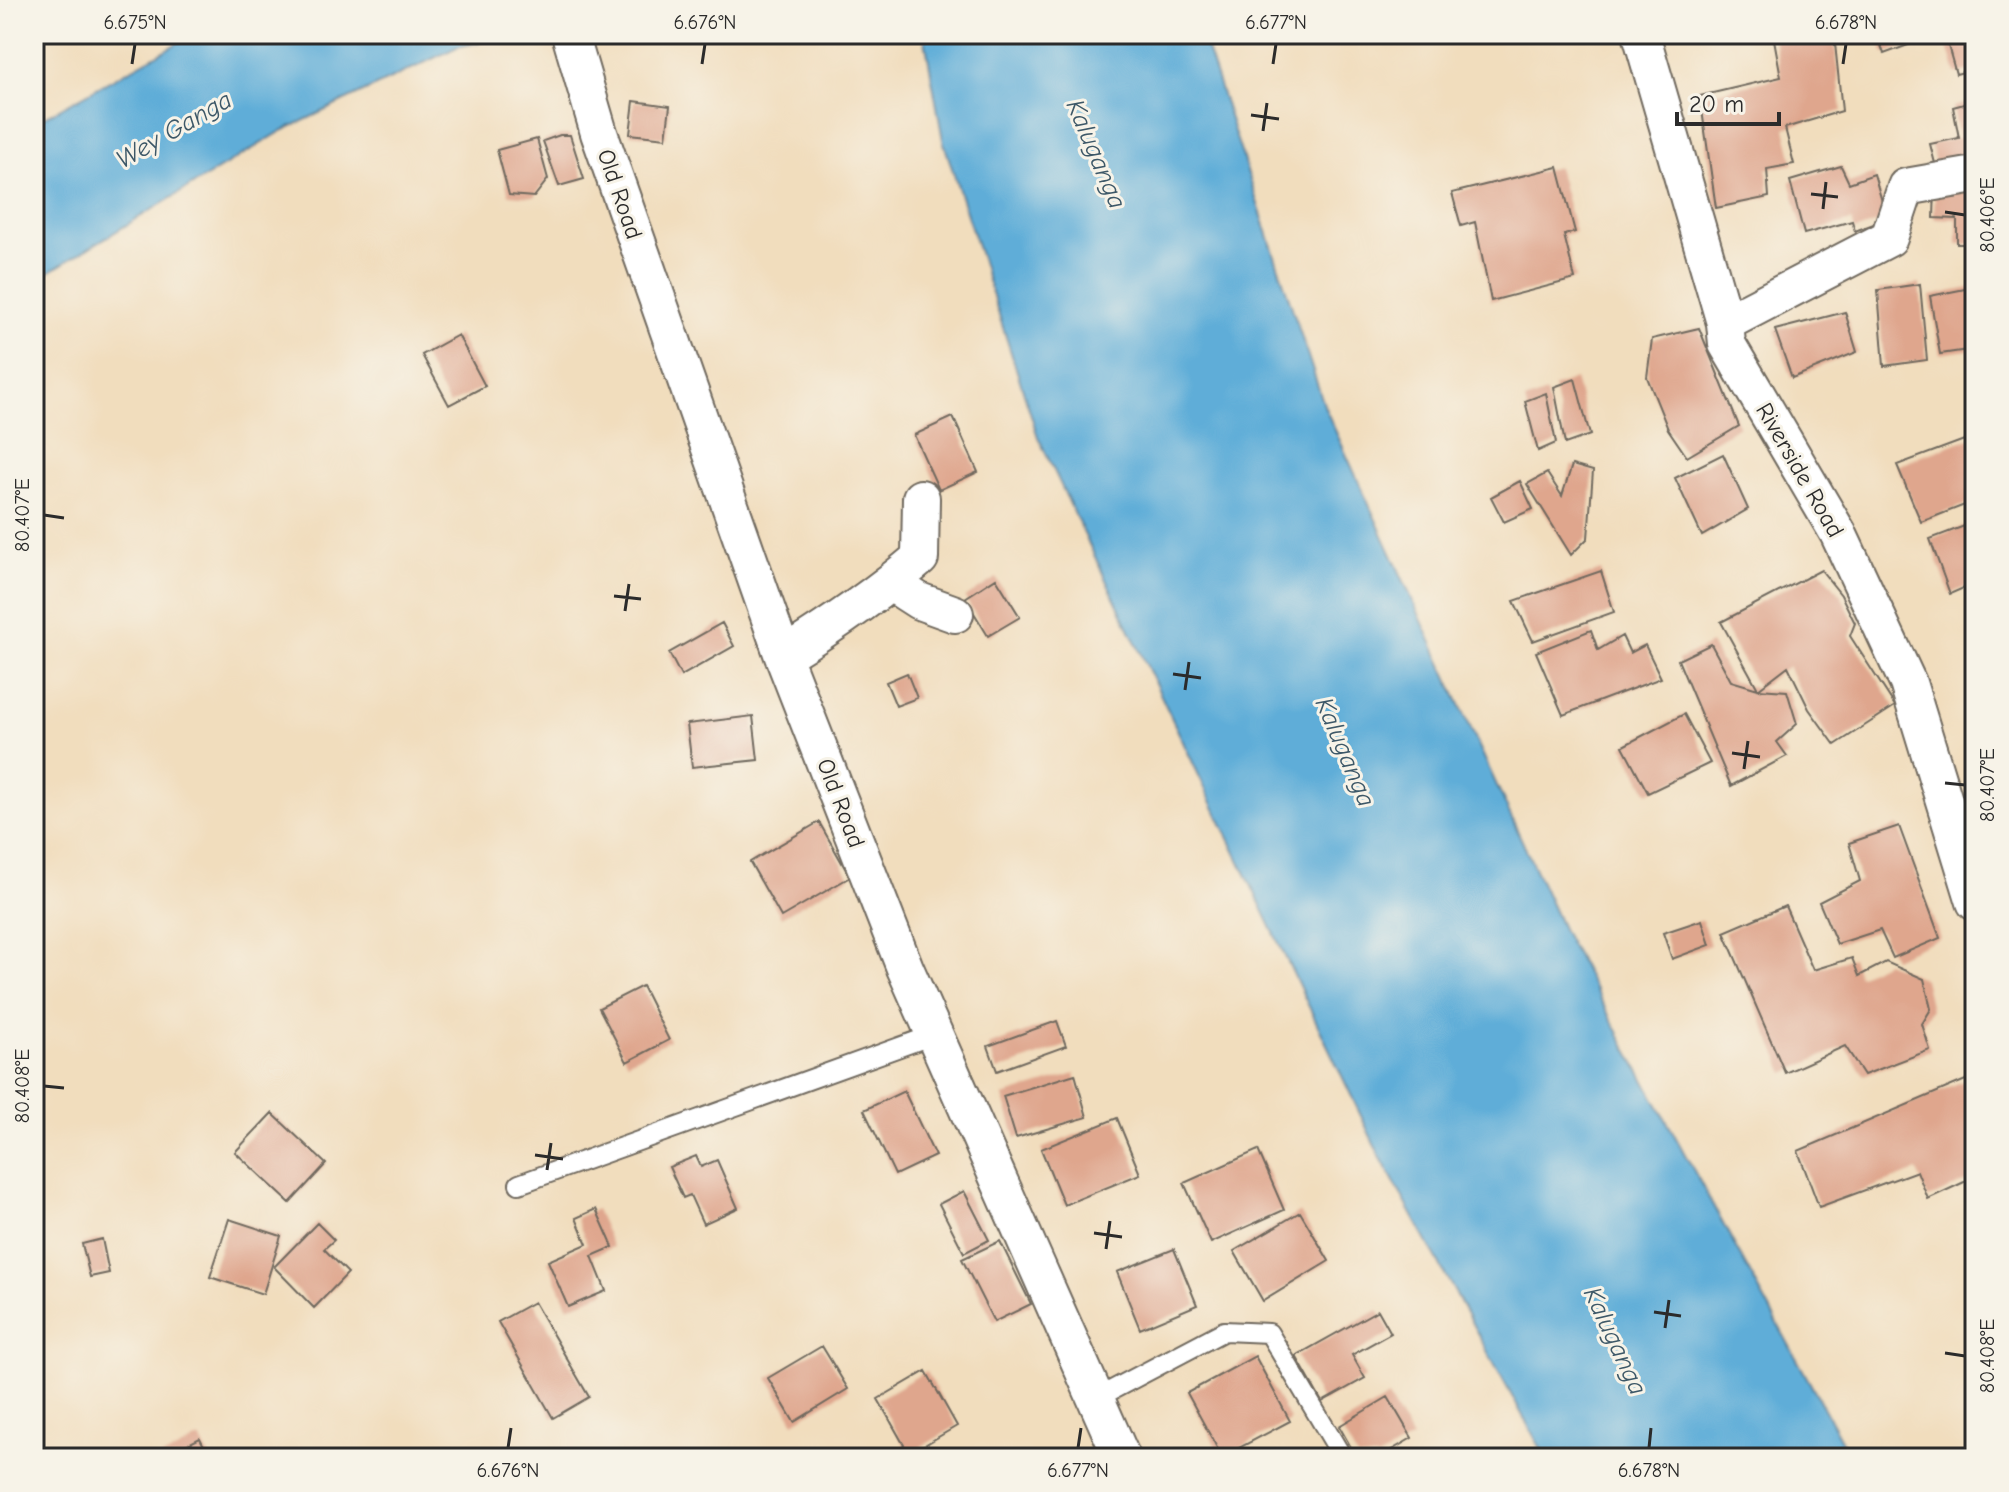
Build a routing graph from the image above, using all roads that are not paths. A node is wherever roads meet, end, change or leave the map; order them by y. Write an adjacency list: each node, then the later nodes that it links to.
1 (570, 34): 8 (street, Old Road)
2 (1641, 34): 4 (street, Riverside Road)
3 (1975, 175): 4 (street)
4 (1725, 323): 9 (street, Riverside Road)
5 (921, 498): 6 (street)
6 (891, 583): 7 (street); 8 (street)
7 (955, 614)
8 (783, 656): 10 (street, Old Road)
9 (1975, 902)
10 (933, 1035): 11 (lane); 12 (street, Old Road)
11 (519, 1184)
12 (1095, 1399): 13 (street, Old Road); 14 (lane)
13 (1122, 1458)
14 (1343, 1458)

